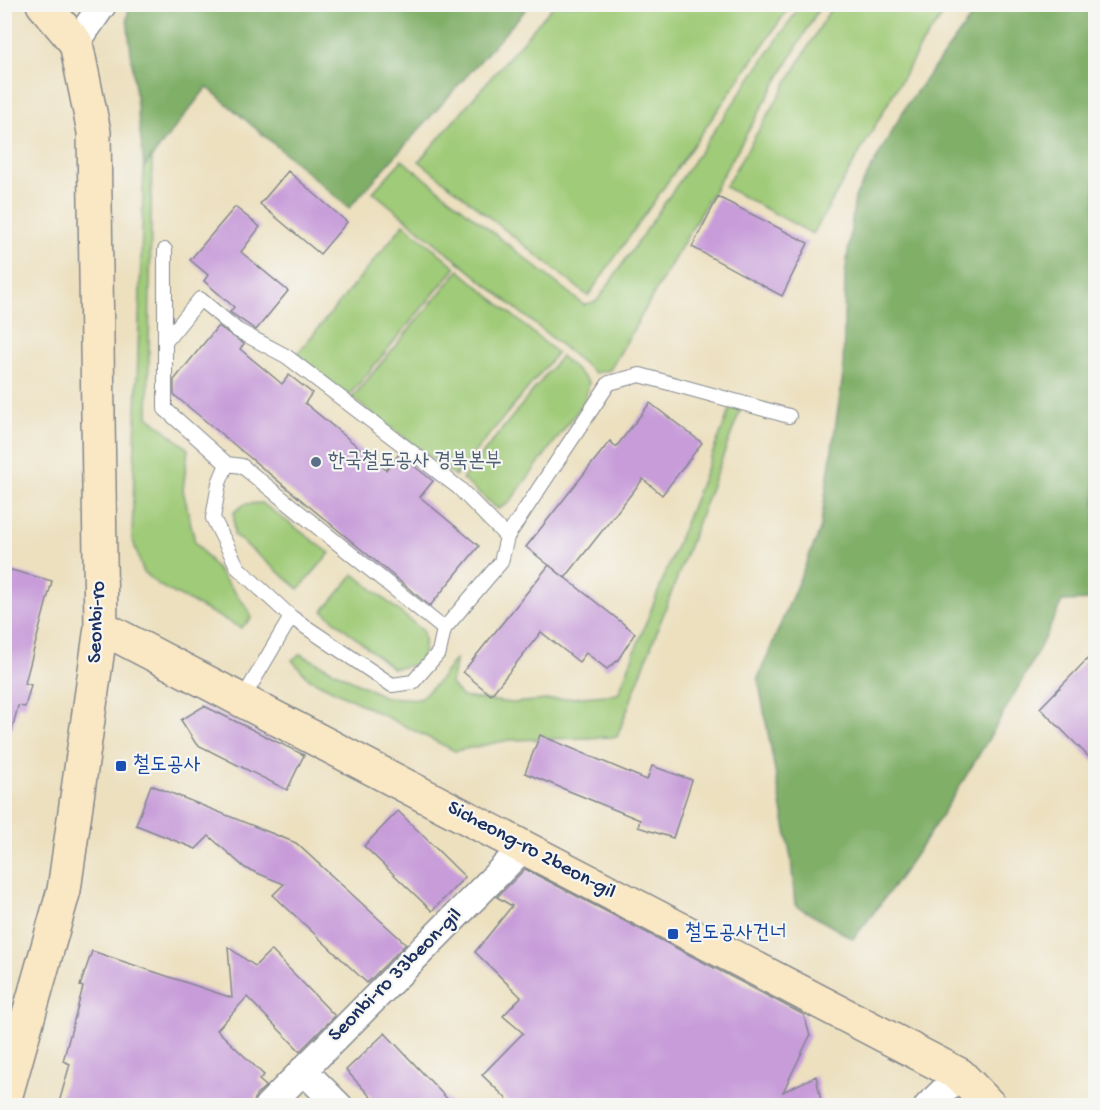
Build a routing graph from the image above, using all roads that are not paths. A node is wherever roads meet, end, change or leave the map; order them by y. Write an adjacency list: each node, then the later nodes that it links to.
1 (44, 4): 3 (main road)
2 (104, 4): 3 (street)
3 (76, 43): 10 (main road, Seonbi-ro)
4 (165, 250): 5 (lane)
5 (165, 342): 7 (lane); 8 (lane)
6 (789, 416): 8 (lane)
7 (227, 464): 9 (lane); 11 (lane)
8 (507, 537): 11 (lane)
9 (291, 617): 11 (lane); 12 (lane)
10 (101, 627): 12 (main road, Sicheong-ro 2beon-gil); 16 (main road, Seonbi-ro)
11 (444, 629)
12 (242, 700): 13 (main road, Sicheong-ro 2beon-gil)
13 (524, 847): 14 (street, Seonbi-ro 33beon-gil); 15 (main road, Sicheong-ro 2beon-gil)
14 (303, 1070): 17 (street, Seonbi-ro 33beon-gil); 18 (street)
15 (960, 1075): 19 (street); 20 (main road); 21 (main road, Sicheong-ro 2beon-gil)
16 (4, 1102)
17 (268, 1106)
18 (339, 1106)
19 (928, 1106)
20 (969, 1106)
21 (990, 1106)

